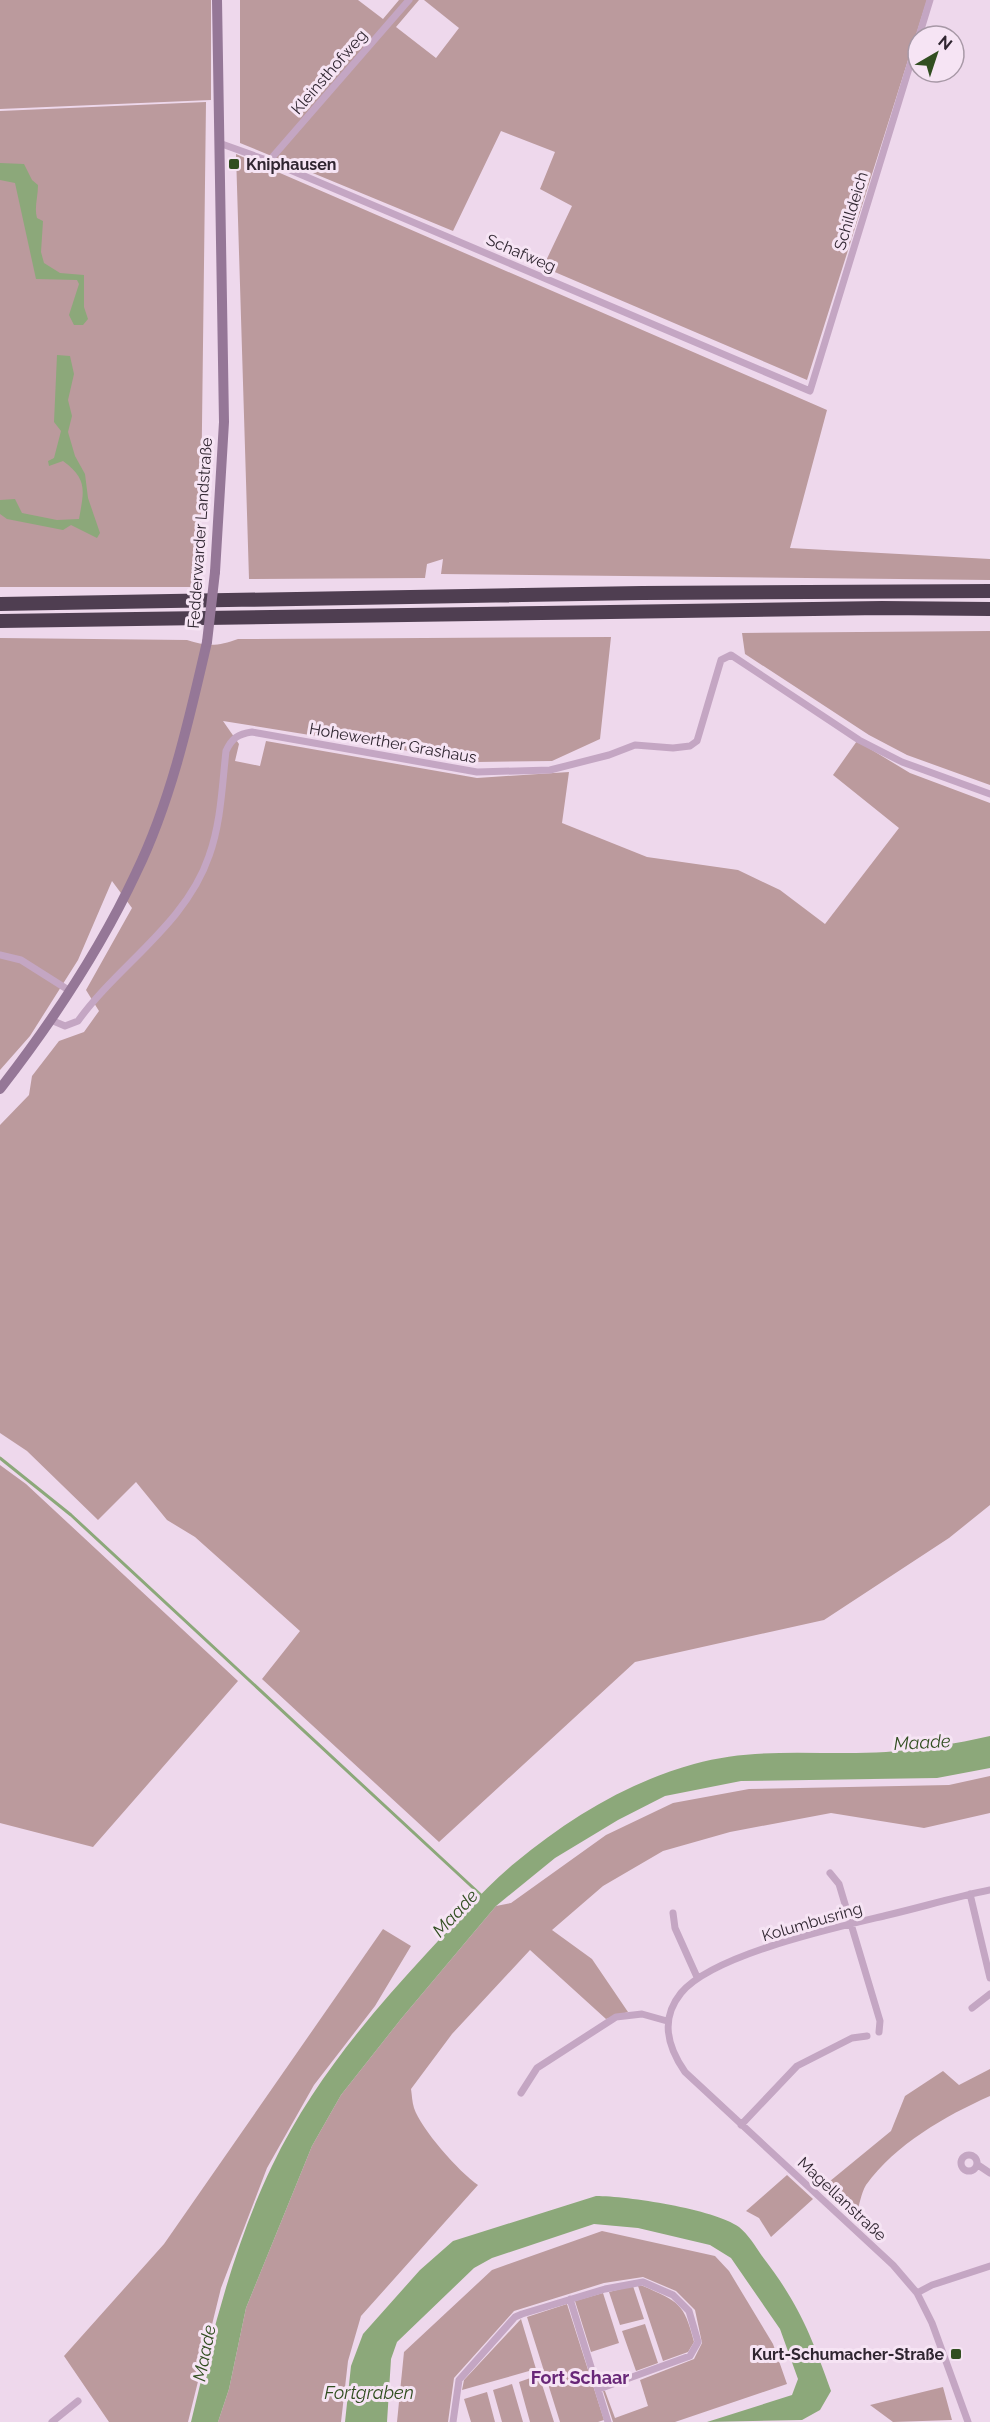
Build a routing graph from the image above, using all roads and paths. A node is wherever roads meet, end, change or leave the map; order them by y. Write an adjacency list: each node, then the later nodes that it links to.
1 (217, 0): 6 (street, Fedderwarder Landstraße)
2 (409, 0): 7 (street, Kleinsthofweg)
3 (930, 0): 4 (street, Schilldeich)
4 (923, 24)
5 (906, 80): 8 (street, Schilldeich)
6 (219, 143): 7 (street, Schafweg); 15 (street, Fedderwarder Landstraße, bridge)
7 (269, 160): 8 (street, Schafweg)
8 (810, 391)
9 (990, 591): 10 (highway)
10 (0, 604)
11 (990, 609): 12 (highway)
12 (0, 621)
13 (990, 794): 16 (street, Hohewerther Grashaus)
14 (0, 955): 15 (street)
15 (70, 991): 16 (street, Fedderwarder Landstraße)
16 (51, 1020): 17 (street, Fedderwarder Landstraße)
17 (0, 1089)
18 (830, 1873): 22 (street)
19 (990, 1890): 20 (street, Kolumbusring)
20 (970, 1894): 22 (street, Kolumbusring); 24 (street)
21 (673, 1913): 23 (street)
22 (849, 1923): 23 (street, Kolumbusring); 28 (street)
23 (698, 1977): 27 (street, Kolumbusring)
24 (990, 1978)
25 (990, 1994): 26 (street)
26 (972, 2008)
27 (667, 2021): 30 (street); 31 (street, Magellanstraße)
28 (879, 2032)
29 (867, 2036): 31 (street)
30 (521, 2093)
31 (741, 2125): 35 (street, Magellanstraße)
32 (978, 2165): 33 (street)
33 (990, 2173)
34 (990, 2266): 35 (street)
35 (917, 2294): 42 (street, Magellanstraße)
36 (570, 2299): 37 (street); 37 (street); 40 (street)
37 (599, 2390): 41 (street)
38 (78, 2401): 39 (street)
39 (52, 2422)
40 (453, 2422)
41 (608, 2422)
42 (968, 2422)

